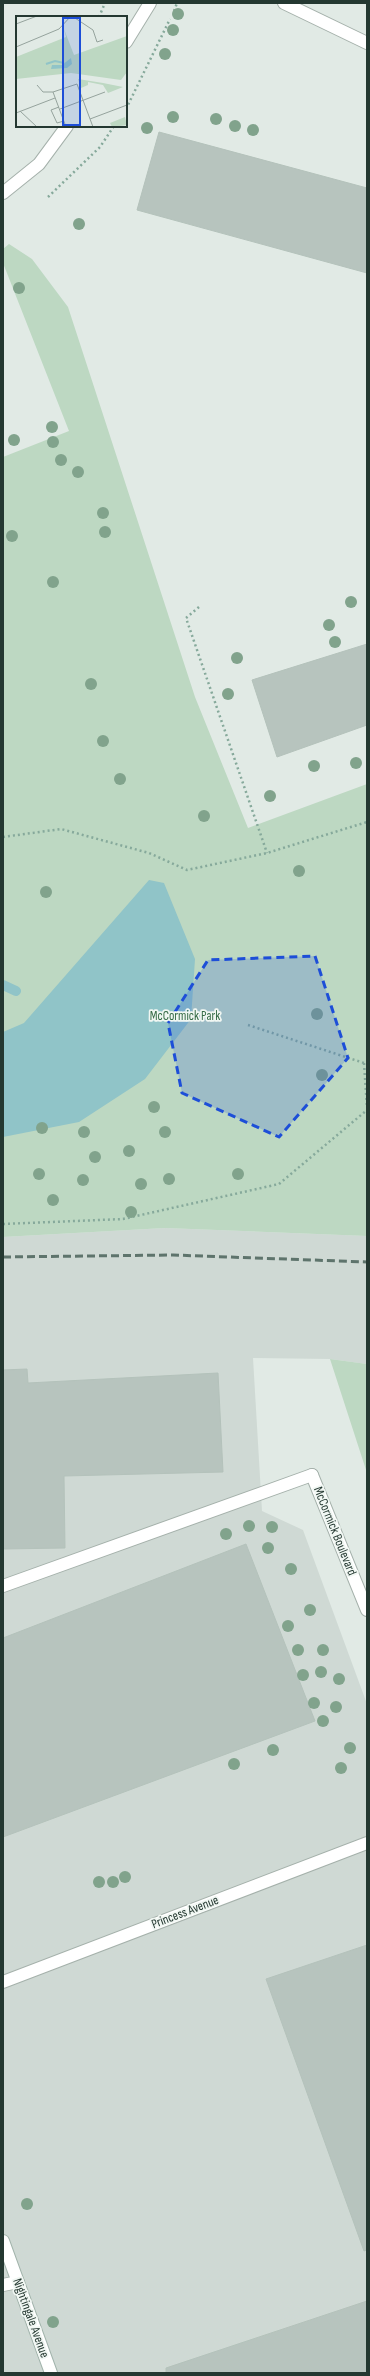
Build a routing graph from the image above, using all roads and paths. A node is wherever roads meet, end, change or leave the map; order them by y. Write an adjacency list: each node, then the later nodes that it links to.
1 (105, 3): 5 (path)
2 (150, 3): 6 (street)
3 (177, 3): 8 (path)
4 (284, 3): 7 (street)
5 (99, 16)
6 (127, 40)
7 (367, 43)
8 (127, 107)
9 (66, 127): 11 (street)
10 (113, 127): 12 (path)
11 (3, 193)
12 (48, 197)
13 (199, 608): 16 (path)
14 (367, 822): 16 (path)
15 (3, 837): 16 (path)
16 (267, 853)
17 (248, 1024): 18 (path)
18 (366, 1062): 19 (path)
19 (367, 1109): 20 (path)
20 (3, 1224)
21 (3, 1586): 22 (street, McCormick Boulevard)
22 (367, 1610)
23 (367, 1842): 24 (street, Princess Avenue)
24 (3, 1982)
25 (3, 2241): 26 (street, Nightingale Avenue)
26 (18, 2282): 27 (street); 28 (street, Nightingale Avenue)
27 (3, 2285)
28 (51, 2373)

